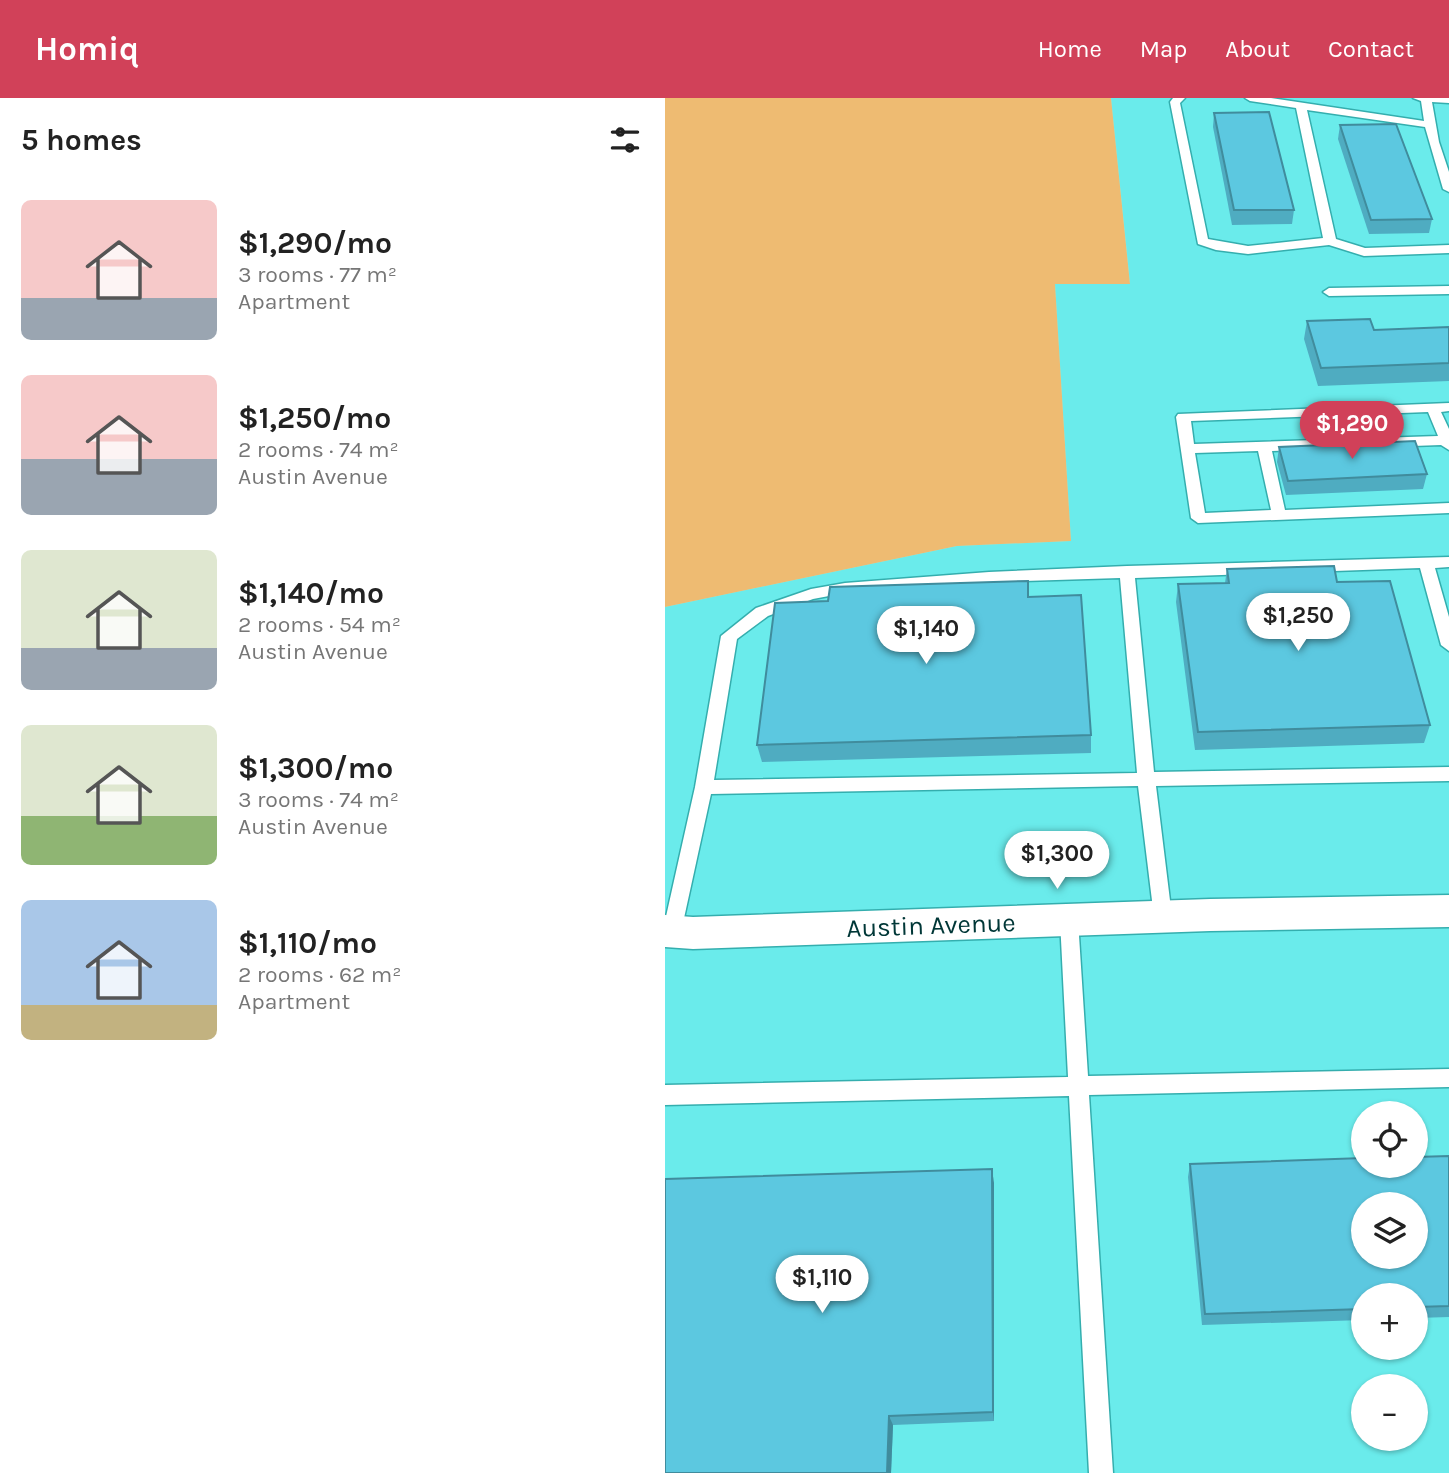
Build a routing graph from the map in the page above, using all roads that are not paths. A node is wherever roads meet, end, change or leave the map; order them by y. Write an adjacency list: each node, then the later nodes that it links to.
1 (1180, 98): 9 (lane)
2 (1250, 98): 6 (lane)
3 (1415, 98): 4 (lane)
4 (1426, 99): 5 (lane); 7 (lane)
5 (1449, 100)
6 (1301, 106): 7 (lane); 9 (lane)
7 (1431, 125): 8 (lane)
8 (1449, 189)
9 (1330, 242): 10 (lane)
10 (1449, 249)
11 (1449, 290): 12 (lane)
12 (1329, 292)
13 (1449, 407): 14 (lane)
14 (1433, 408): 15 (lane); 17 (lane)
15 (1448, 442): 16 (lane)
16 (1264, 446): 17 (lane); 19 (lane)
17 (1188, 449): 19 (lane)
18 (1449, 508): 19 (lane)
19 (1279, 515)
20 (1449, 562): 21 (lane)
21 (1426, 563): 22 (lane); 23 (lane)
22 (1127, 571): 25 (lane); 26 (lane)
23 (1449, 645)
24 (1449, 774): 25 (lane)
25 (1146, 779): 26 (lane); 28 (lane)
26 (703, 787): 30 (lane)
27 (1449, 911): 28 (street, Austin Avenue)
28 (1163, 917): 29 (street, Austin Avenue)
29 (1069, 920): 30 (street, Austin Avenue); 32 (lane)
30 (668, 932)
31 (1449, 1078): 32 (lane)
32 (1079, 1084): 33 (lane); 34 (lane)
33 (665, 1095)
34 (1101, 1473)

